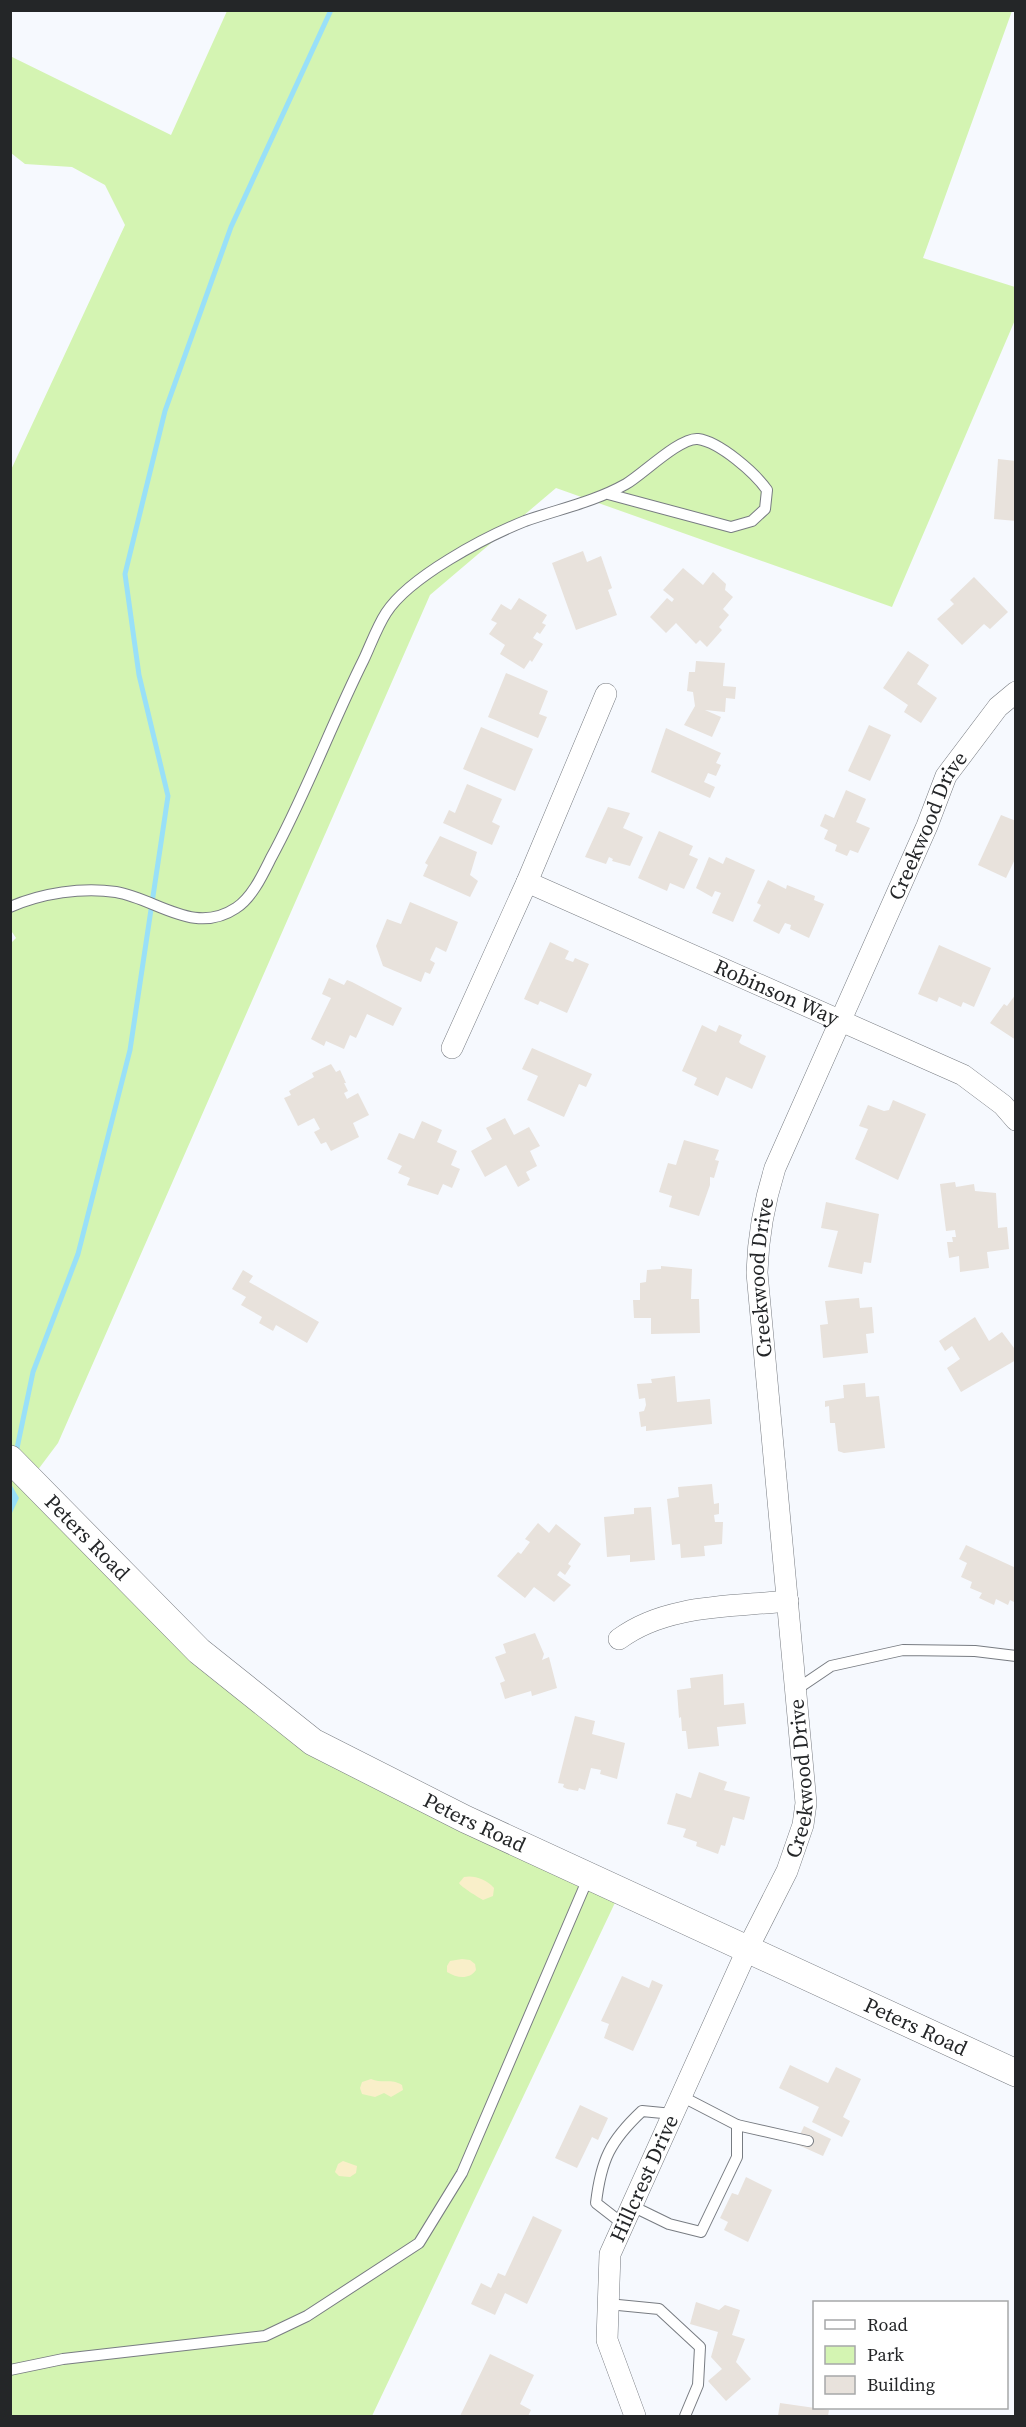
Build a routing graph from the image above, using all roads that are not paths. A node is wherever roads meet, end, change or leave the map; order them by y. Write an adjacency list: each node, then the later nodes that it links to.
1 (608, 495): 1 (lane); 5 (lane)
2 (1016, 692): 6 (street, Creekwood Drive)
3 (606, 694): 4 (street)
4 (527, 882): 6 (street, Robinson Way); 7 (street)
5 (10, 907)
6 (842, 1020): 8 (street, Robinson Way); 10 (street, Creekwood Drive)
7 (452, 1048)
8 (1016, 1120)
9 (10, 1459): 14 (street, Peters Road)
10 (788, 1601): 11 (street); 13 (street, Creekwood Drive)
11 (619, 1639)
12 (1016, 1656): 13 (lane)
13 (797, 1689): 15 (street, Creekwood Drive)
14 (589, 1876): 15 (street, Peters Road); 22 (lane)
15 (748, 1948): 16 (street, Peters Road); 17 (street, Hillcrest Drive)
16 (1016, 2073)
17 (677, 2105): 18 (lane); 20 (street, Hillcrest Drive); 20 (lane)
18 (737, 2125): 19 (lane); 20 (lane)
19 (808, 2141)
20 (628, 2215): 21 (street, Hillcrest Drive)
21 (608, 2304): 23 (street, Hillcrest Drive); 24 (lane)
22 (10, 2370)
23 (635, 2416)
24 (685, 2416)

